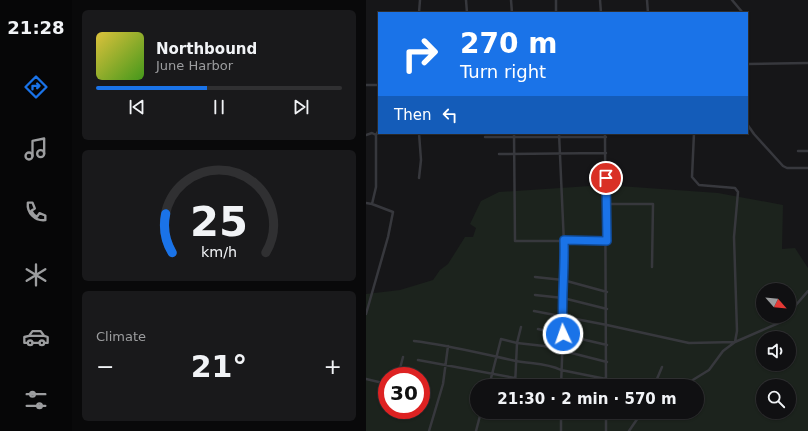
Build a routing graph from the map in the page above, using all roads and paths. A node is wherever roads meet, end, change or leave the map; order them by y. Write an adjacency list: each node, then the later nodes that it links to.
1 (420, 0): 8 (street)
2 (466, 0): 9 (street)
3 (511, 0): 10 (street)
4 (556, 0): 11 (street)
5 (600, 0): 12 (street)
6 (648, 0): 13 (street)
7 (732, 0): 14 (street)
8 (419, 12)
9 (467, 12)
10 (512, 12)
11 (556, 12)
12 (601, 12)
13 (648, 12)
14 (742, 12)
15 (808, 63): 16 (street)
16 (748, 64)
17 (366, 85): 18 (street)
18 (378, 85)
19 (748, 125): 35 (street)
20 (378, 132): 25 (street)
21 (419, 134): 36 (street)
22 (559, 134): 26 (street); 27 (street); 34 (street)
23 (694, 134): 60 (street)
24 (366, 135): 25 (street)
25 (376, 135): 38 (street)
26 (514, 135): 28 (street); 33 (street)
27 (605, 135): 31 (street)
28 (485, 136)
29 (798, 151): 30 (street)
30 (808, 151)
31 (606, 153): 34 (street); 39 (street)
32 (499, 154): 33 (street)
33 (514, 154): 34 (street); 40 (street)
34 (560, 154): 40 (street)
35 (808, 168)
36 (419, 178)
37 (366, 203): 38 (street)
38 (372, 204): 52 (street)
39 (606, 204): 41 (street); 42 (street)
40 (564, 240): 41 (street); 44 (street)
41 (607, 241): 46 (street)
42 (652, 267)
43 (535, 277): 44 (street)
44 (563, 280): 46 (street); 48 (street)
45 (808, 291): 49 (street)
46 (607, 292): 50 (street)
47 (535, 294): 48 (street)
48 (563, 298): 50 (street); 53 (street)
49 (796, 305)
50 (607, 309): 55 (street)
51 (534, 311): 53 (street)
52 (366, 315)
53 (562, 316): 55 (street); 58 (street)
54 (779, 323): 60 (street)
55 (607, 325): 60 (street); 62 (street)
56 (521, 327): 61 (street)
57 (538, 329): 58 (street)
58 (563, 334): 62 (street); 64 (street)
59 (414, 341): 63 (street)
60 (735, 342): 83 (street)
61 (517, 343): 64 (street); 65 (street); 68 (street)
62 (608, 345): 69 (street)
63 (448, 346): 65 (street); 70 (street)
64 (562, 351): 69 (street); 73 (street)
65 (497, 356): 68 (street); 74 (street)
66 (403, 357): 71 (street)
67 (418, 360): 70 (street)
68 (518, 361): 73 (street); 75 (street)
69 (607, 362): 76 (street)
70 (446, 364): 74 (street); 89 (street)
71 (400, 367)
72 (662, 367): 82 (street)
73 (561, 370): 76 (street); 80 (street)
74 (491, 374): 75 (street); 78 (street)
75 (516, 378): 79 (street)
76 (607, 378): 81 (street)
77 (366, 379): 84 (street)
78 (490, 379)
79 (521, 379)
80 (560, 379)
81 (611, 379)
82 (657, 379)
83 (694, 379)
84 (378, 382)
85 (479, 419): 90 (street)
86 (561, 419): 91 (street)
87 (606, 419): 92 (street)
88 (637, 419): 93 (street)
89 (429, 431)
90 (476, 431)
91 (561, 431)
92 (606, 431)
93 (629, 431)

